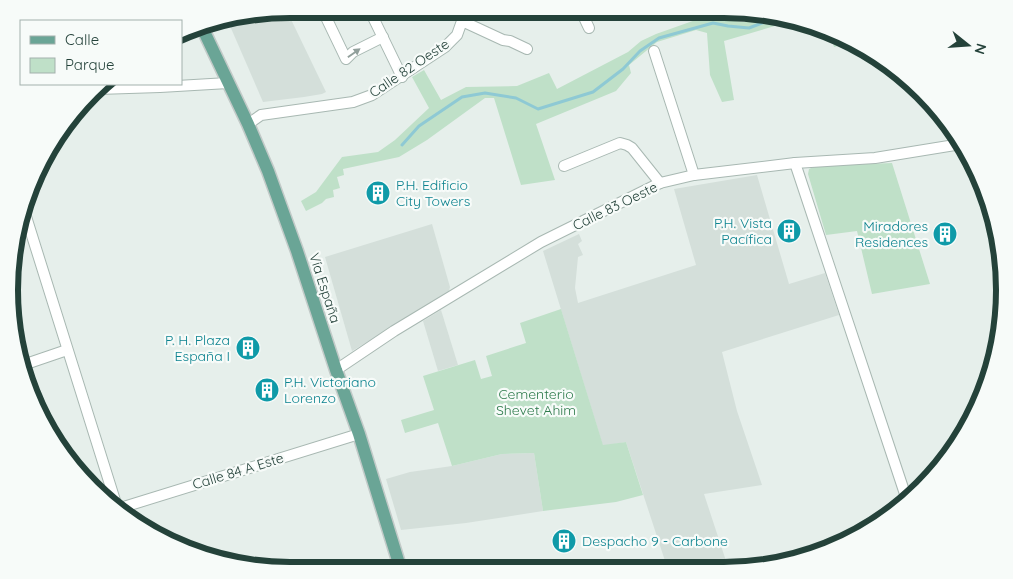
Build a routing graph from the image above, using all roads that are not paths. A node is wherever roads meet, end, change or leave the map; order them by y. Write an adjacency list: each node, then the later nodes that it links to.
1 (326, 18): 8 (street, one-way to 8)
2 (374, 18): 8 (street)
3 (462, 18): 5 (street)
4 (584, 18): 6 (street)
5 (462, 21): 9 (street); 11 (street, Calle 82 Oeste)
6 (589, 28)
7 (204, 32): 12 (main road, Vía España)
8 (383, 37): 11 (street)
9 (527, 49)
10 (654, 51): 18 (street)
11 (402, 76): 14 (street, Calle 82 Oeste)
12 (228, 83): 13 (street); 14 (main road, Vía España)
13 (107, 88)
14 (248, 124): 23 (main road, Vía España)
15 (954, 145): 16 (street, Calle 83 Oeste)
16 (795, 163): 18 (street, Calle 83 Oeste); 25 (street)
17 (564, 166): 19 (street)
18 (694, 175): 19 (street, Calle 83 Oeste)
19 (660, 183): 23 (street, Calle 83 Oeste)
20 (27, 220): 21 (street)
21 (67, 350): 22 (street); 26 (street)
22 (28, 363)
23 (336, 370): 24 (main road, Vía España)
24 (359, 434): 27 (street, Calle 84 A Este); 28 (main road, Vía España)
25 (905, 493)
26 (114, 497)
27 (126, 507)
28 (399, 562)

